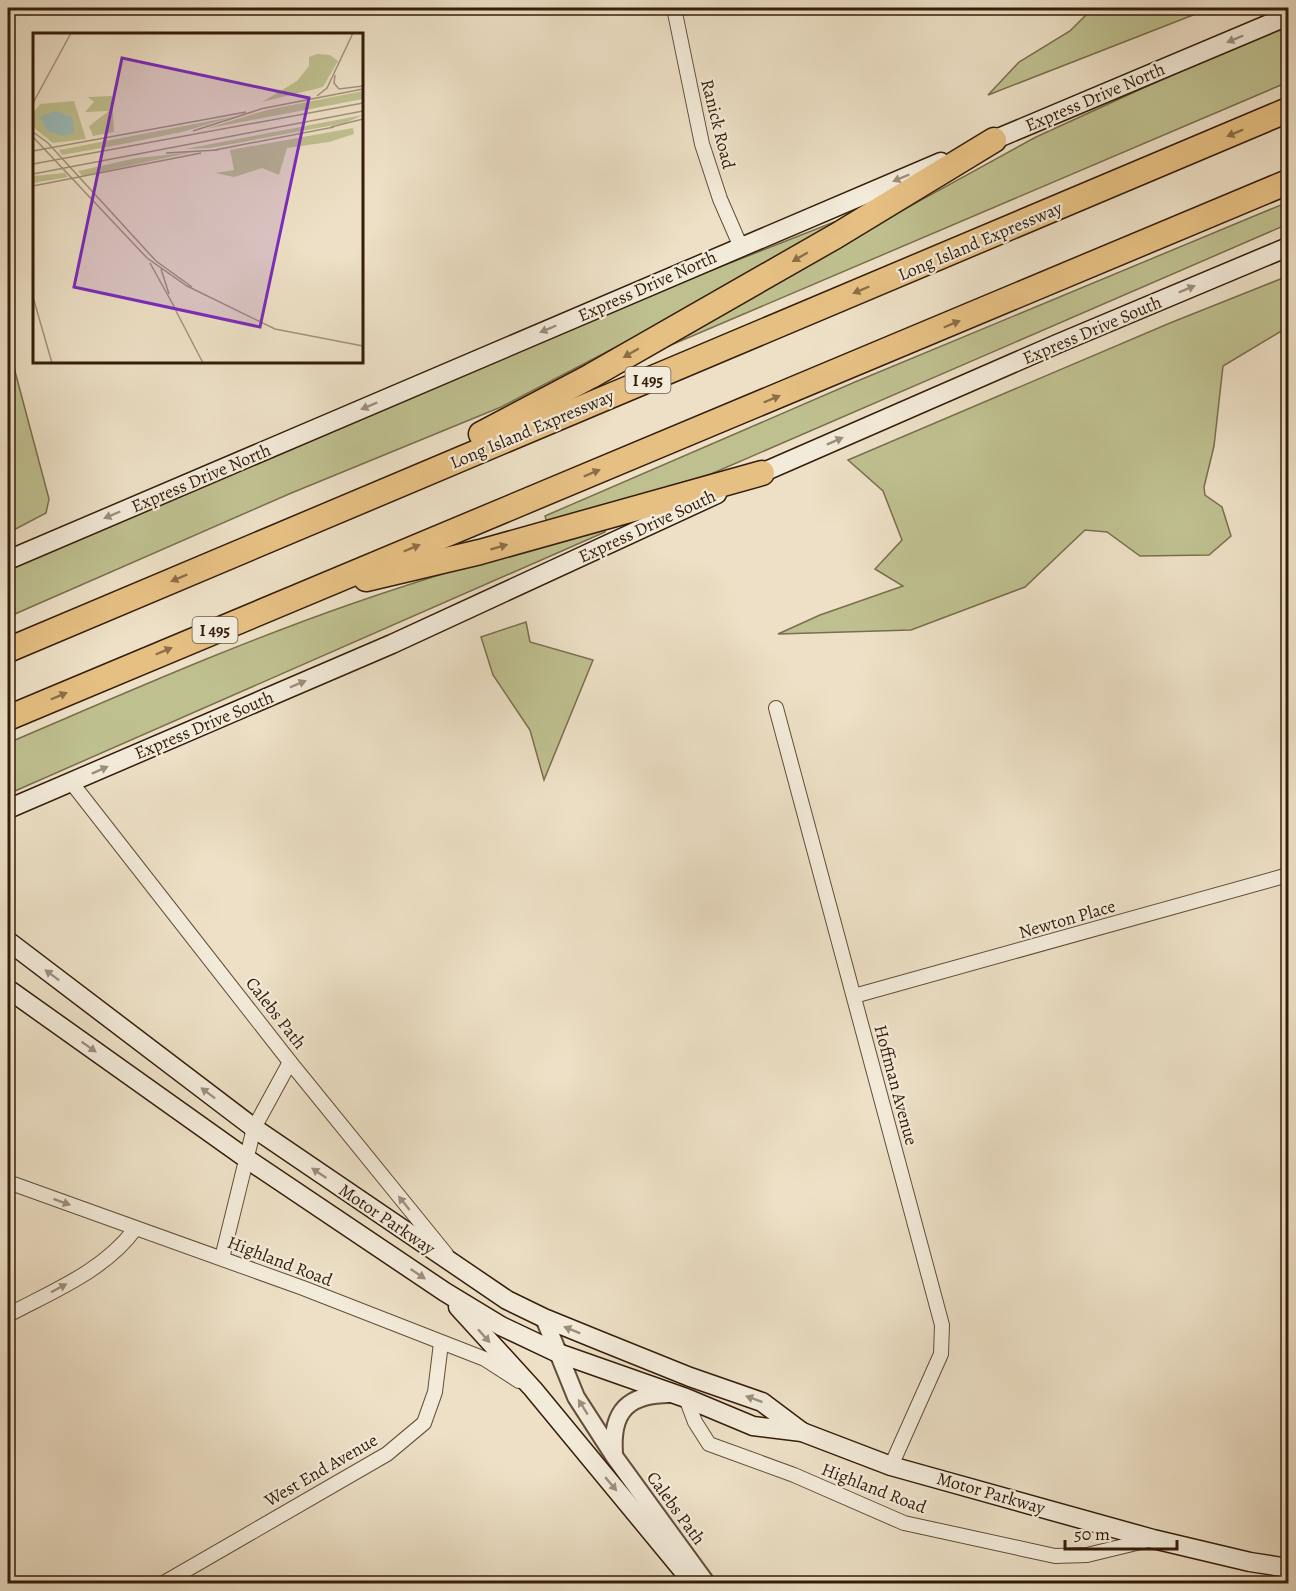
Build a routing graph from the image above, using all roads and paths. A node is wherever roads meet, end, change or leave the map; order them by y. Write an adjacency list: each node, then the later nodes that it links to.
1 (674, 8): 6 (street, Ranick Road)
2 (1288, 16): 4 (main road, Express Drive North, one-way to 4)
3 (1288, 110): 10 (highway, Long Island Expressway / I 495, one-way to 10)
4 (994, 140): 6 (main road, Express Drive North, one-way to 6); 10 (highway, one-way to 10)
5 (1288, 182): 11 (highway, I 495, one-way to 5)
6 (740, 245): 9 (main road, Express Drive North, one-way to 9)
7 (1288, 247): 8 (main road, Express Drive South, one-way to 7)
8 (762, 473): 11 (highway, one-way to 8); 15 (main road, Express Drive South, one-way to 8)
9 (8, 560)
10 (212, 564): 12 (highway, Long Island Expressway / I 495, one-way to 12)
11 (319, 587): 14 (highway, I 495, one-way to 11)
12 (8, 650)
13 (776, 708): 20 (street, Hoffman Avenue)
14 (8, 718)
15 (71, 782): 16 (main road, Express Drive South); 21 (street, Calebs Path)
16 (8, 809)
17 (1288, 875): 20 (street, Newton Place)
18 (8, 941): 22 (main road, Motor Parkway, one-way to 18)
19 (8, 989): 23 (main road, Motor Parkway, one-way to 23)
20 (854, 996): 37 (street, Hoffman Avenue)
21 (290, 1062): 22 (street); 27 (street, Calebs Path, one-way to 21)
22 (254, 1128): 23 (street); 27 (main road, Motor Parkway, one-way to 22)
23 (247, 1159): 26 (street); 28 (main road, Motor Parkway, one-way to 28)
24 (8, 1182): 25 (street, Highland Road, one-way to 25)
25 (135, 1229): 26 (street, Highland Road); 29 (street, one-way to 25)
26 (222, 1258): 31 (street, Highland Road)
27 (454, 1265): 30 (main road, Motor Parkway)
28 (445, 1292): 32 (main road, Motor Parkway); 33 (main road, one-way to 33)
29 (8, 1315)
30 (544, 1318): 32 (street, Calebs Path); 35 (main road, Motor Parkway, one-way to 30)
31 (441, 1343): 33 (street, Highland Road); 40 (street, West End Avenue)
32 (558, 1353): 34 (main road, Motor Parkway); 36 (street, Calebs Path, one-way to 32)
33 (532, 1389): 41 (main road, one-way to 41)
34 (680, 1396): 35 (main road, Motor Parkway); 36 (street); 38 (street, Highland Road)
35 (802, 1432): 37 (main road, Motor Parkway)
36 (614, 1456): 42 (street, Calebs Path)
37 (891, 1466): 38 (main road, Motor Parkway)
38 (1153, 1539): 39 (main road, Motor Parkway)
39 (1288, 1568)
40 (162, 1584)
41 (694, 1584)
42 (707, 1584)

